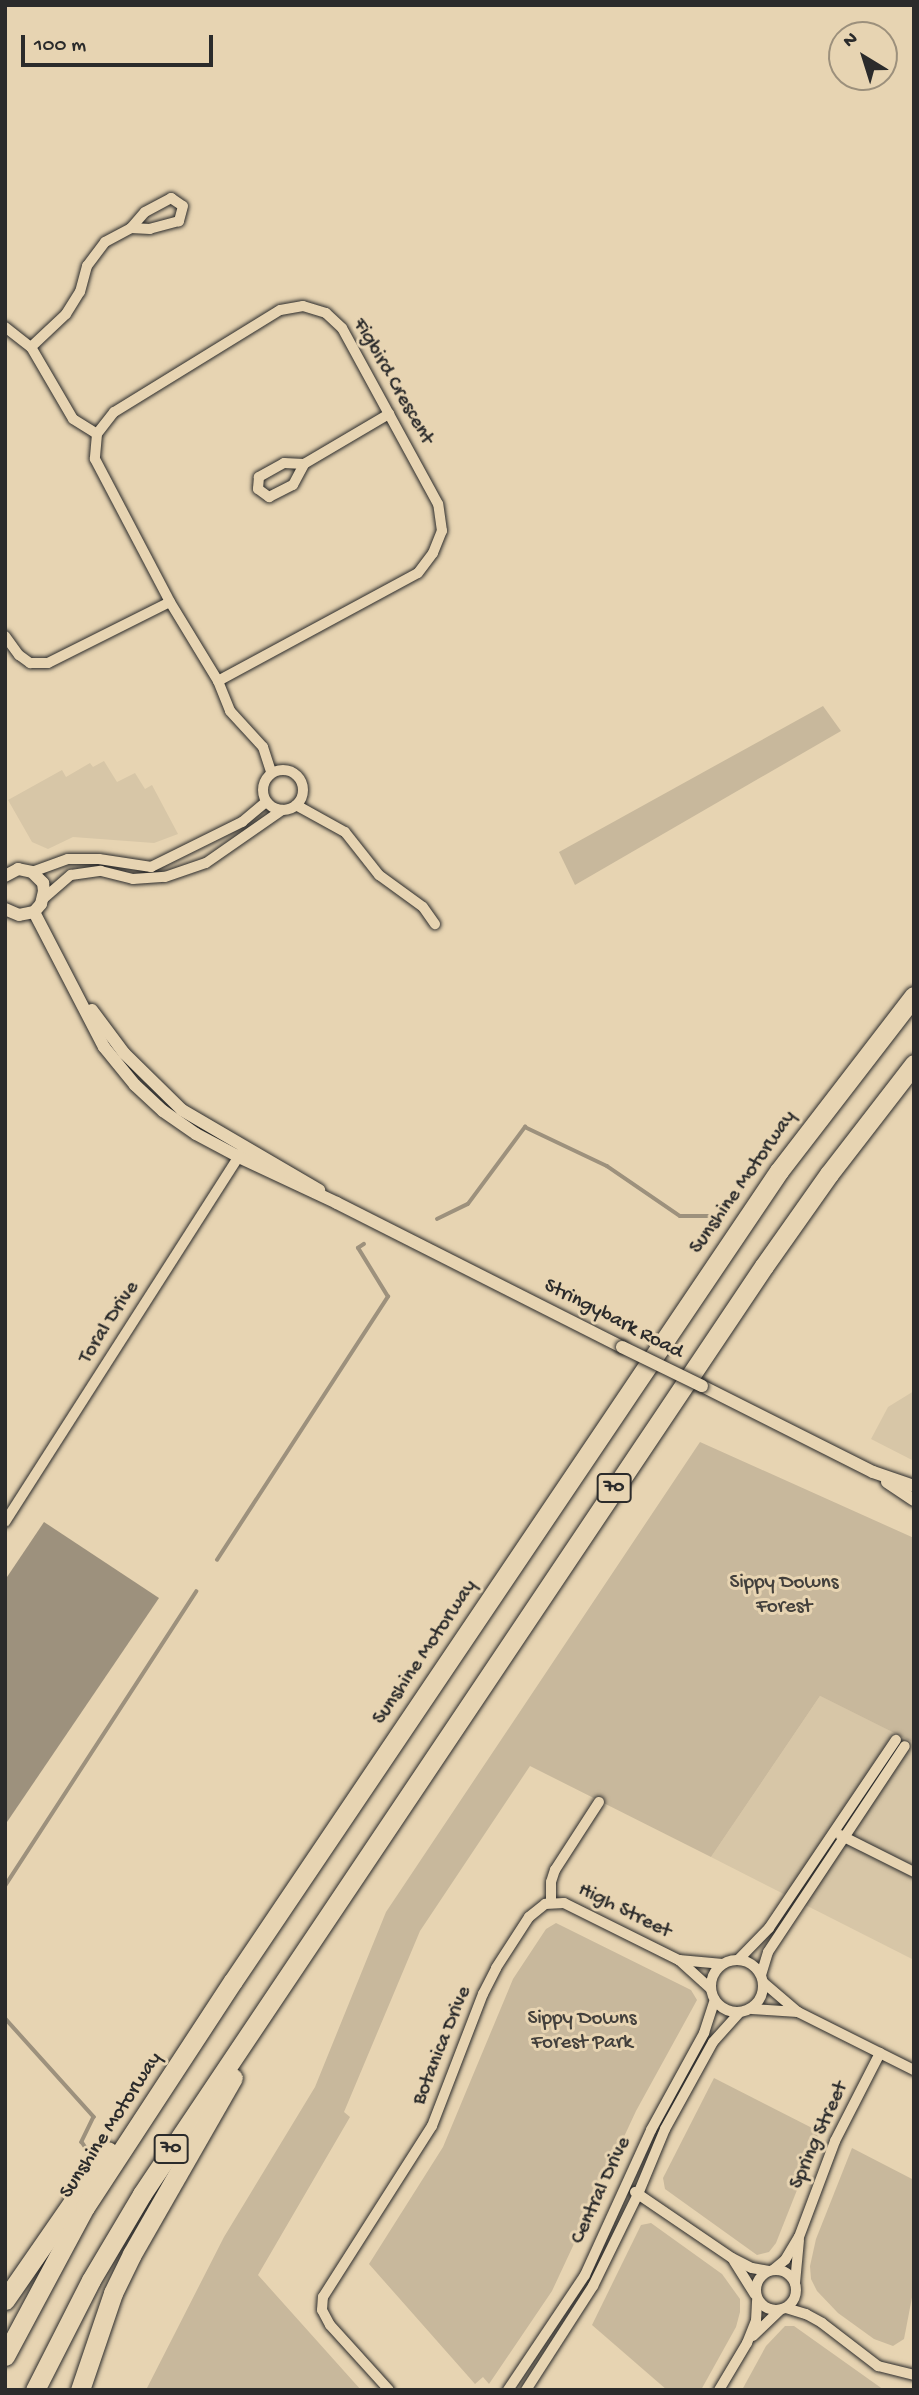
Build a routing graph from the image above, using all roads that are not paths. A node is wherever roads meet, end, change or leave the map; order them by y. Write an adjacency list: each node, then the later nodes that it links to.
1 (131, 228): 3 (street)
2 (5, 327): 3 (street)
3 (31, 347): 5 (street)
4 (389, 414): 5 (street, Figbird Crescent); 6 (street); 9 (street, Figbird Crescent)
5 (97, 434): 7 (street)
6 (304, 464)
7 (170, 602): 8 (street); 9 (street)
8 (5, 636)
9 (218, 681): 10 (street)
10 (271, 772): 11 (street); 12 (street)
11 (266, 802): 13 (street); 15 (street)
12 (296, 805): 13 (street); 19 (street)
13 (282, 810): 16 (street)
14 (7, 870): 15 (street)
15 (32, 872): 16 (street)
16 (43, 899): 18 (street)
17 (5, 909): 18 (street)
18 (34, 912): 20 (street, Stringybark Road)
19 (435, 924)
20 (77, 991): 23 (street, Stringybark Road); 24 (street, Stringybark Road)
21 (914, 996): 40 (highway, Sunshine Motorway / 70)
22 (914, 1064): 35 (highway, 70)
23 (246, 1145): 24 (street, Toral Drive); 25 (street, Stringybark Road)
24 (239, 1157): 25 (street, Stringybark Road); 29 (street, Toral Drive)
25 (337, 1203): 26 (street, Stringybark Road, bridge)
26 (873, 1472): 27 (street, Stringybark Road); 28 (street, Stringybark Road)
27 (914, 1486)
28 (914, 1500)
29 (5, 1522)
30 (900, 1743): 32 (street)
31 (599, 1802): 34 (street)
32 (839, 1834): 33 (street); 37 (street); 39 (street)
33 (914, 1872)
34 (551, 1902): 36 (street, High Street); 63 (street, Botanica Drive)
35 (326, 1919): 61 (highway, 70); 62 (highway)
36 (679, 1960): 38 (street, High Street); 41 (street, High Street)
37 (738, 1960): 38 (street); 39 (street)
38 (723, 1964): 41 (street)
39 (762, 1979): 43 (street); 44 (street)
40 (233, 1981): 55 (highway); 59 (highway, Sunshine Motorway / 70)
41 (711, 1989): 42 (street)
42 (715, 2000): 45 (street); 48 (street, Central Drive)
43 (752, 2009): 44 (street); 45 (street)
44 (798, 2012): 46 (street)
45 (739, 2013): 49 (street, Central Drive)
46 (880, 2053): 47 (street); 50 (street, Spring Street)
47 (914, 2070)
48 (625, 2189): 49 (street); 64 (street, Central Drive)
49 (638, 2194): 51 (street); 65 (street, Central Drive)
50 (799, 2237): 52 (street, Spring Street); 53 (street, Spring Street)
51 (732, 2258): 52 (street); 54 (street)
52 (771, 2270): 53 (street); 54 (street)
53 (796, 2287): 56 (street); 57 (street)
54 (756, 2297): 56 (street); 58 (street)
55 (5, 2300)
56 (783, 2309): 57 (street); 58 (street)
57 (822, 2323): 60 (street)
58 (747, 2343): 66 (street)
59 (5, 2356)
60 (914, 2375)
61 (36, 2390)
62 (80, 2390)
63 (388, 2390)
64 (508, 2390)
65 (526, 2390)
66 (719, 2390)

